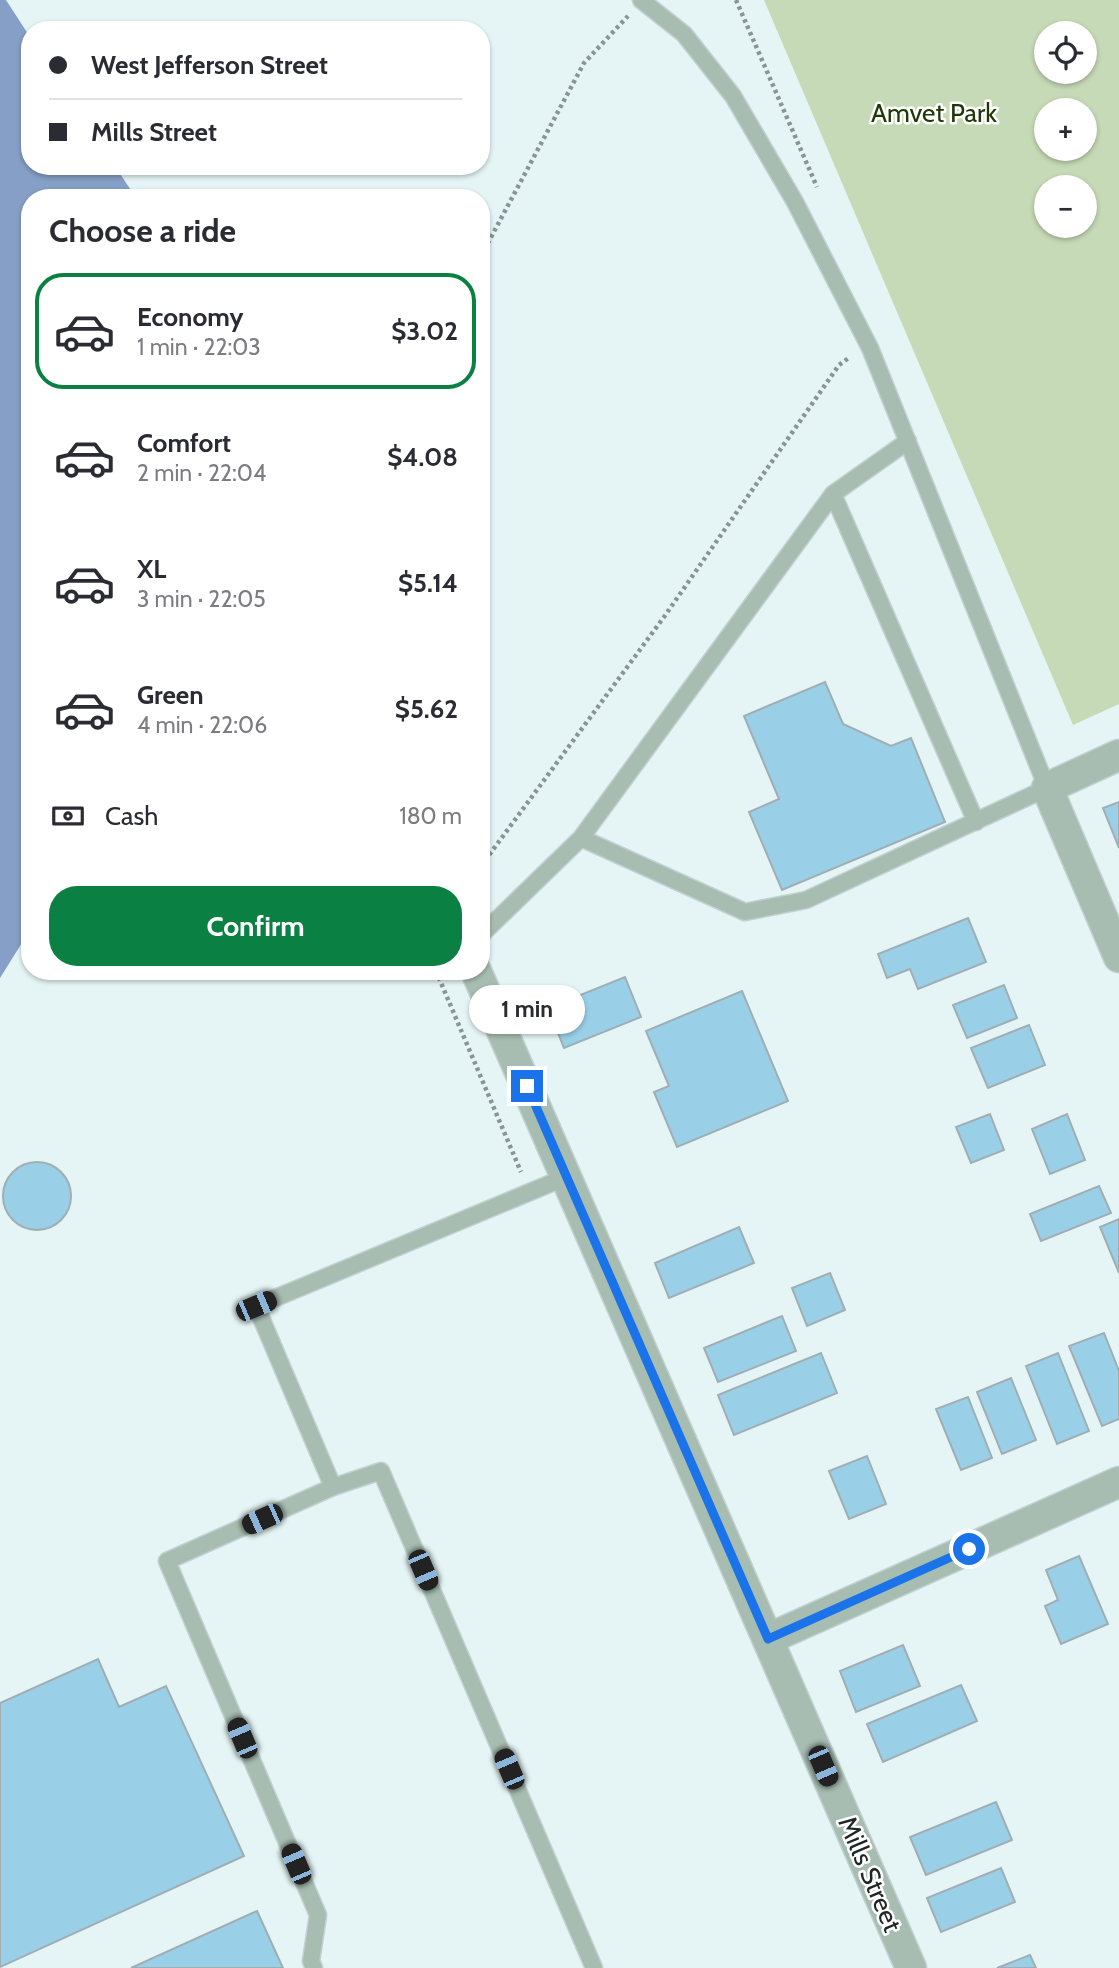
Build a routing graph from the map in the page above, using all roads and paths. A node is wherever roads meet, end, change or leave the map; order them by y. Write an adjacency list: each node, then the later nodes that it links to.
1 (736, 0): 3 (path)
2 (641, 1): 4 (path); 5 (lane)
3 (819, 193)
4 (490, 239)
5 (870, 348): 6 (lane); 12 (path)
6 (908, 441): 7 (lane); 9 (lane)
7 (833, 494): 10 (lane); 11 (lane)
8 (1119, 755): 9 (street)
9 (1047, 788): 10 (lane); 14 (street)
10 (976, 822): 11 (lane)
11 (581, 838): 13 (lane)
12 (490, 854)
13 (490, 926)
14 (1119, 957)
15 (440, 980): 18 (path)
16 (480, 980): 17 (street, Mills Street)
17 (566, 1177): 18 (lane); 21 (street, Mills Street)
18 (529, 1192): 20 (lane)
19 (1119, 1482): 21 (street)
20 (333, 1487): 22 (lane); 23 (lane)
21 (768, 1639): 24 (street, Mills Street)
22 (314, 1968)
23 (594, 1968)
24 (911, 1968)

